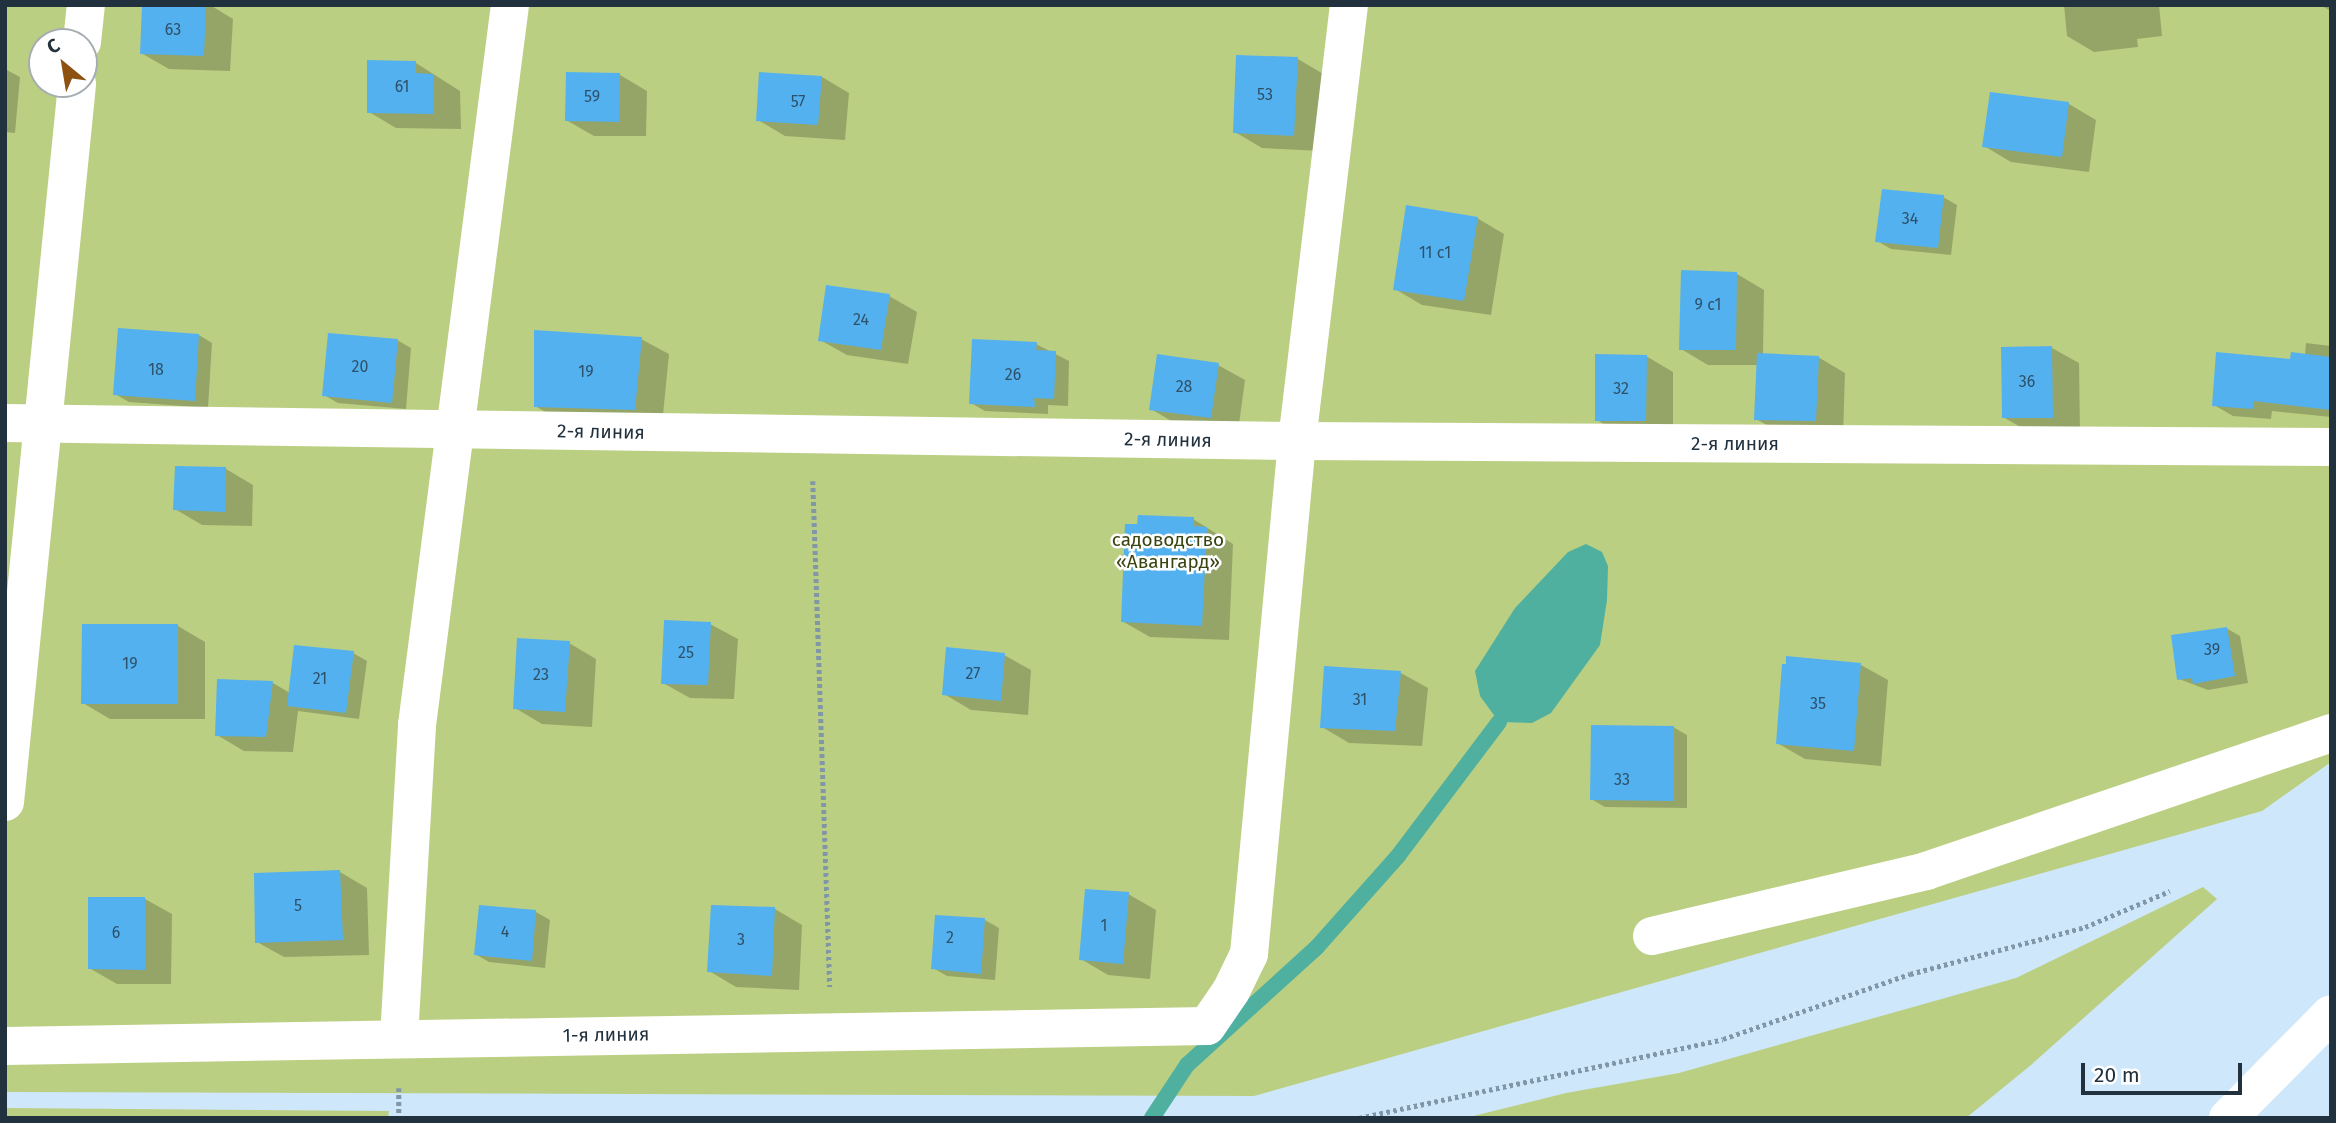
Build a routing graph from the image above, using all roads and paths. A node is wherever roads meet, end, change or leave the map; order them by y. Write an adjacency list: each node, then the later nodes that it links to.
1 (86, 5): 4 (main road)
2 (510, 5): 7 (main road)
3 (1349, 5): 9 (main road)
4 (84, 28)
5 (75, 98): 6 (main road)
6 (23, 424): 7 (main road, 2-я линия); 12 (main road)
7 (458, 430): 8 (main road, 2-я линия); 17 (main road)
8 (811, 435): 9 (main road, 2-я линия); 16 (path)
9 (1297, 441): 10 (main road, 2-я линия); 16 (main road, 1-я линия)
10 (2331, 447)
11 (2331, 733): 14 (main road)
12 (5, 802)
13 (2171, 891): 19 (path)
14 (1652, 936)
15 (2331, 1014): 20 (main road)
16 (831, 1032): 17 (main road, 1-я линия)
17 (399, 1038): 18 (main road, 1-я линия)
18 (5, 1046)
19 (1359, 1118)
20 (2228, 1118)

